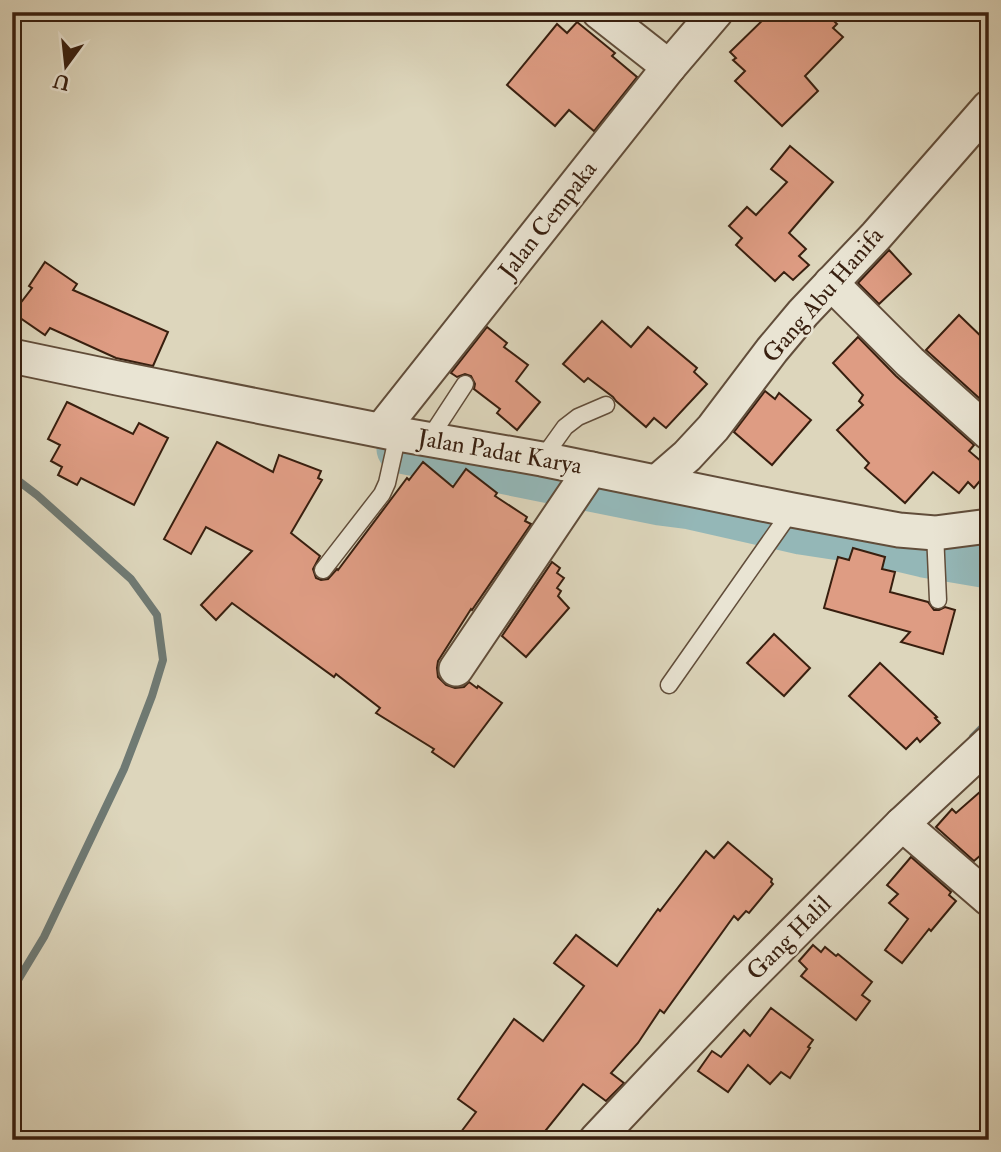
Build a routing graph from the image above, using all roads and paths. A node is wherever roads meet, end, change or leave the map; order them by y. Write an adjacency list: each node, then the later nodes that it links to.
1 (599, 12): 3 (street)
2 (716, 12): 3 (street, Jalan Cempaka)
3 (669, 67): 10 (street, Jalan Cempaka)
4 (989, 107): 5 (street, Gang Abu Hanifa)
5 (831, 283): 9 (street); 13 (street, Gang Abu Hanifa)
6 (12, 355): 10 (street, Jalan Padat Karya)
7 (465, 384): 10 (lane)
8 (606, 405): 11 (lane)
9 (989, 433)
10 (399, 441): 11 (street, Jalan Padat Karya); 17 (lane)
11 (541, 459): 12 (street, Jalan Padat Karya)
12 (591, 469): 13 (street, Jalan Padat Karya); 19 (street)
13 (657, 482): 14 (street, Jalan Padat Karya)
14 (785, 522): 16 (street, Jalan Padat Karya); 20 (lane)
15 (989, 526): 16 (street, Jalan Padat Karya)
16 (935, 540): 18 (lane)
17 (323, 570)
18 (937, 600)
19 (456, 668)
20 (669, 685)
21 (989, 743): 22 (street, Gang Halil)
22 (902, 824): 23 (street); 24 (street, Gang Halil)
23 (989, 899)
24 (596, 1140)

